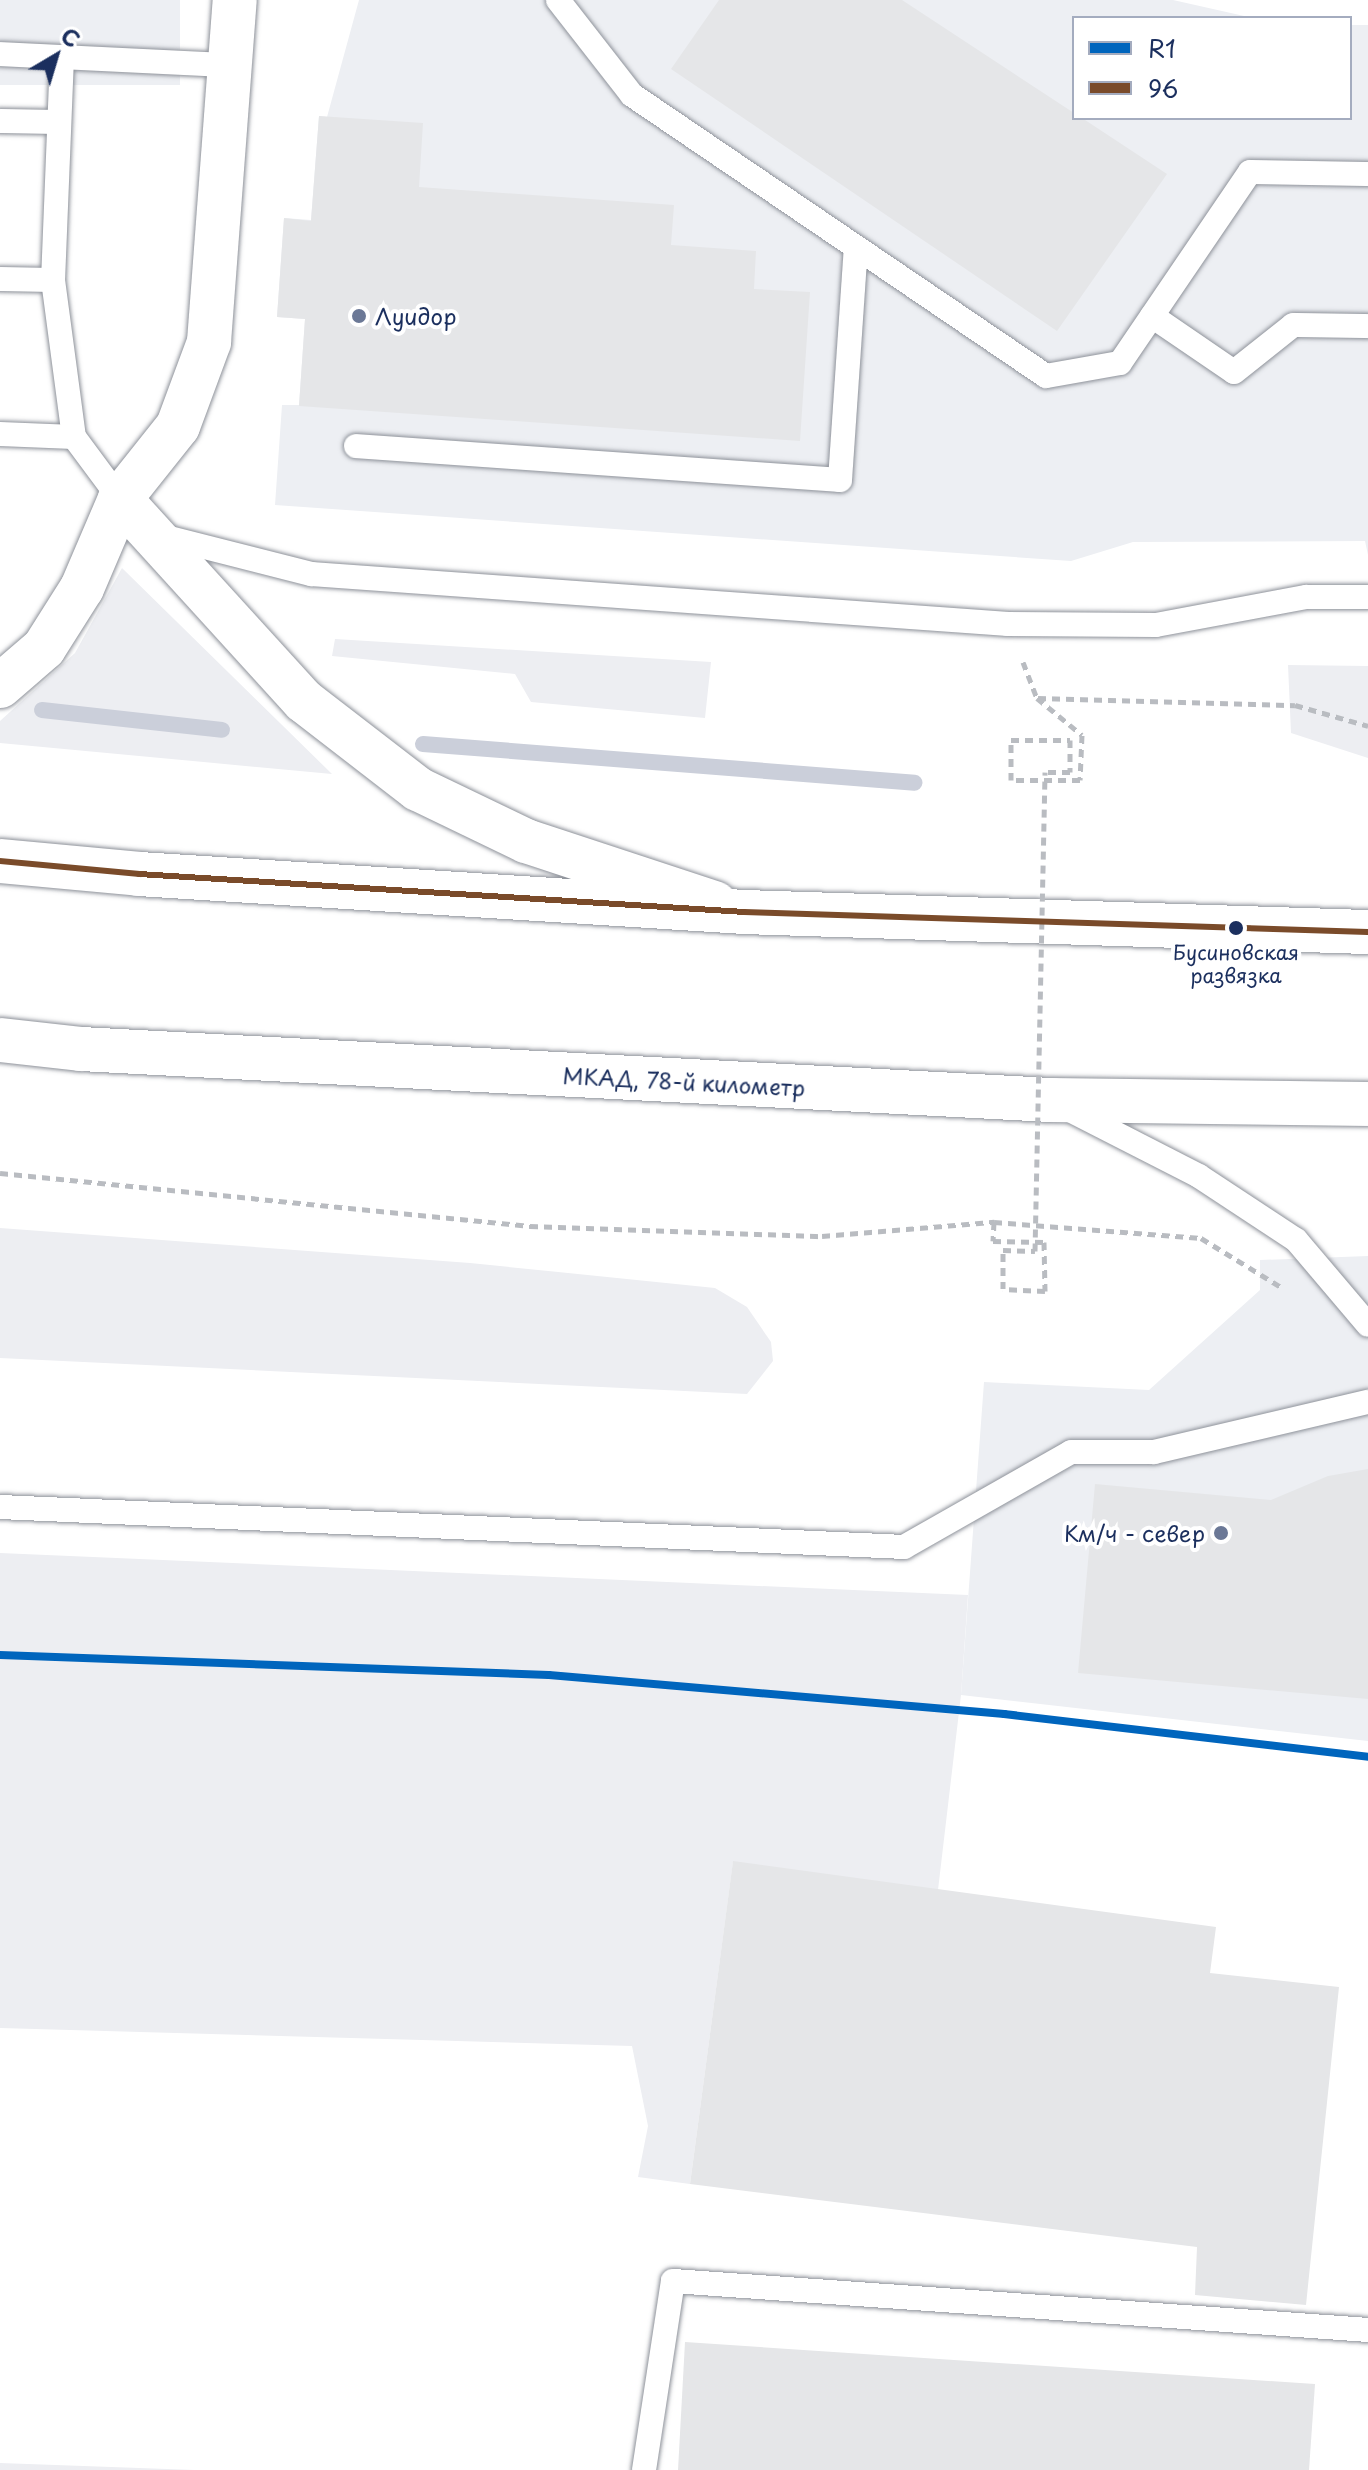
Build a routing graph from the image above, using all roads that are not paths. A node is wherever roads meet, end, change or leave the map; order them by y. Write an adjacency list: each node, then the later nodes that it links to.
1 (235, 0): 5 (main road)
2 (558, 0): 9 (lane)
3 (0, 54): 4 (lane)
4 (62, 57): 5 (lane); 7 (lane)
5 (229, 65): 17 (main road)
6 (0, 121): 7 (lane)
7 (59, 122): 11 (lane)
8 (1368, 174): 12 (lane)
9 (856, 248): 12 (lane); 16 (lane)
10 (0, 279): 11 (lane)
11 (53, 280): 15 (lane)
12 (1152, 316): 13 (lane)
13 (1368, 326)
14 (0, 434): 15 (lane)
15 (74, 437): 17 (lane)
16 (356, 446)
17 (120, 499): 18 (main road); 20 (main road)
18 (151, 534): 19 (lane); 22 (main road)
19 (1368, 597)
20 (0, 686)
21 (0, 861): 22 (main road)
22 (744, 912): 23 (main road)
23 (1368, 932)
24 (0, 1040): 25 (main road, МКАД, 78-й километр)
25 (1052, 1100): 26 (main road, МКАД, 78-й километр); 27 (lane)
26 (1368, 1104)
27 (1368, 1325)
28 (1368, 1402): 29 (lane)
29 (0, 1507)
30 (1368, 2330): 31 (lane)
31 (644, 2470)

